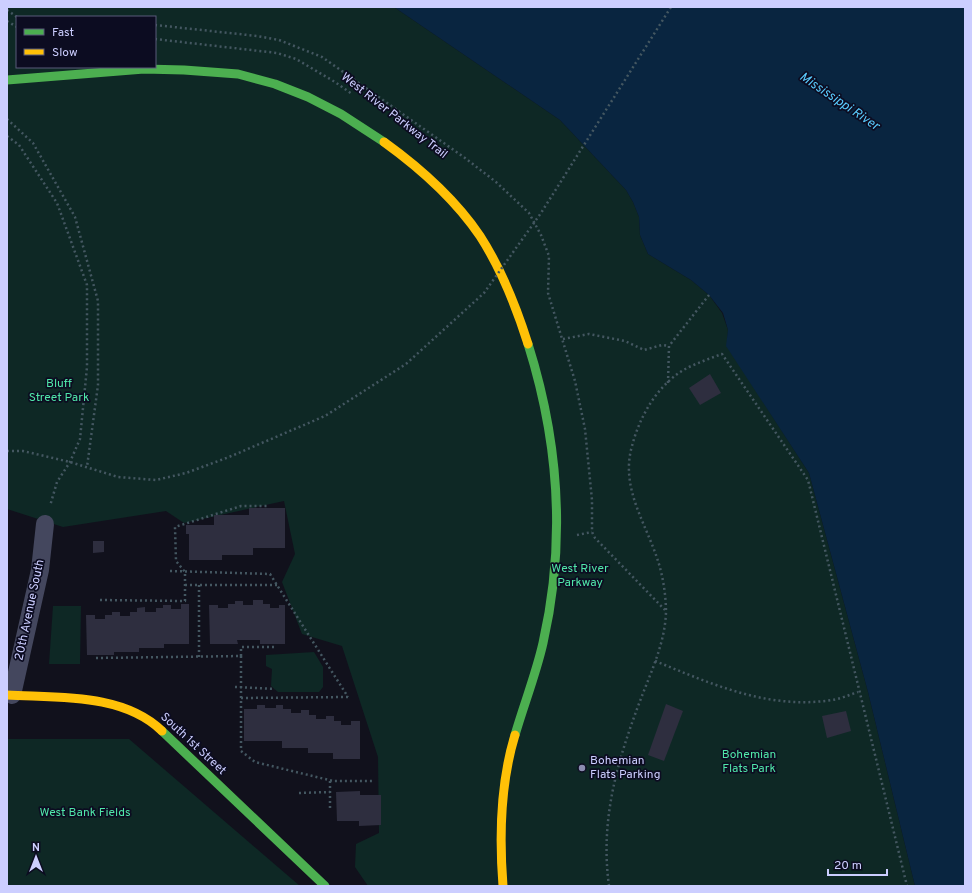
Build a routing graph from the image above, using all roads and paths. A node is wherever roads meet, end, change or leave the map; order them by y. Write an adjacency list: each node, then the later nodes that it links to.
1 (671, 7): 18 (path, bridge)
2 (7, 10): 3 (path)
3 (16, 16)
4 (7, 21): 5 (path)
5 (16, 26)
6 (156, 39): 8 (path, West River Parkway Trail)
7 (7, 80): 47 (street)
8 (358, 98)
9 (7, 119): 18 (path)
10 (7, 136): 17 (path)
11 (509, 254): 12 (path)
12 (512, 261)
13 (709, 295): 14 (path)
14 (669, 346): 15 (path); 22 (path)
15 (668, 383): 29 (path); 38 (path)
16 (7, 452): 17 (path)
17 (70, 462): 18 (path); 20 (path)
18 (87, 467)
19 (267, 506): 24 (path)
20 (45, 524): 39 (street, 20th Avenue South)
21 (575, 529): 22 (path)
22 (592, 532): 29 (path)
23 (170, 571): 24 (path)
24 (185, 572): 25 (path); 27 (path)
25 (185, 585): 26 (path); 28 (path)
26 (199, 585): 27 (path); 32 (path)
27 (277, 585): 40 (path)
28 (100, 600)
29 (666, 610): 34 (path)
30 (277, 647): 31 (path)
31 (241, 656): 32 (path); 36 (path)
32 (199, 657): 33 (path)
33 (96, 658)
34 (655, 661): 38 (path); 48 (path)
35 (235, 687): 36 (path)
36 (241, 688): 37 (path); 40 (path)
37 (275, 689)
38 (858, 692): 49 (path)
39 (9, 695): 46 (street, South 1st Street)
40 (241, 698): 41 (path)
41 (330, 781): 42 (path); 43 (path)
42 (373, 781)
43 (330, 792): 44 (path); 45 (path)
44 (299, 793)
45 (330, 810)
46 (325, 886)
47 (502, 886)
48 (609, 886)
49 (907, 886)

